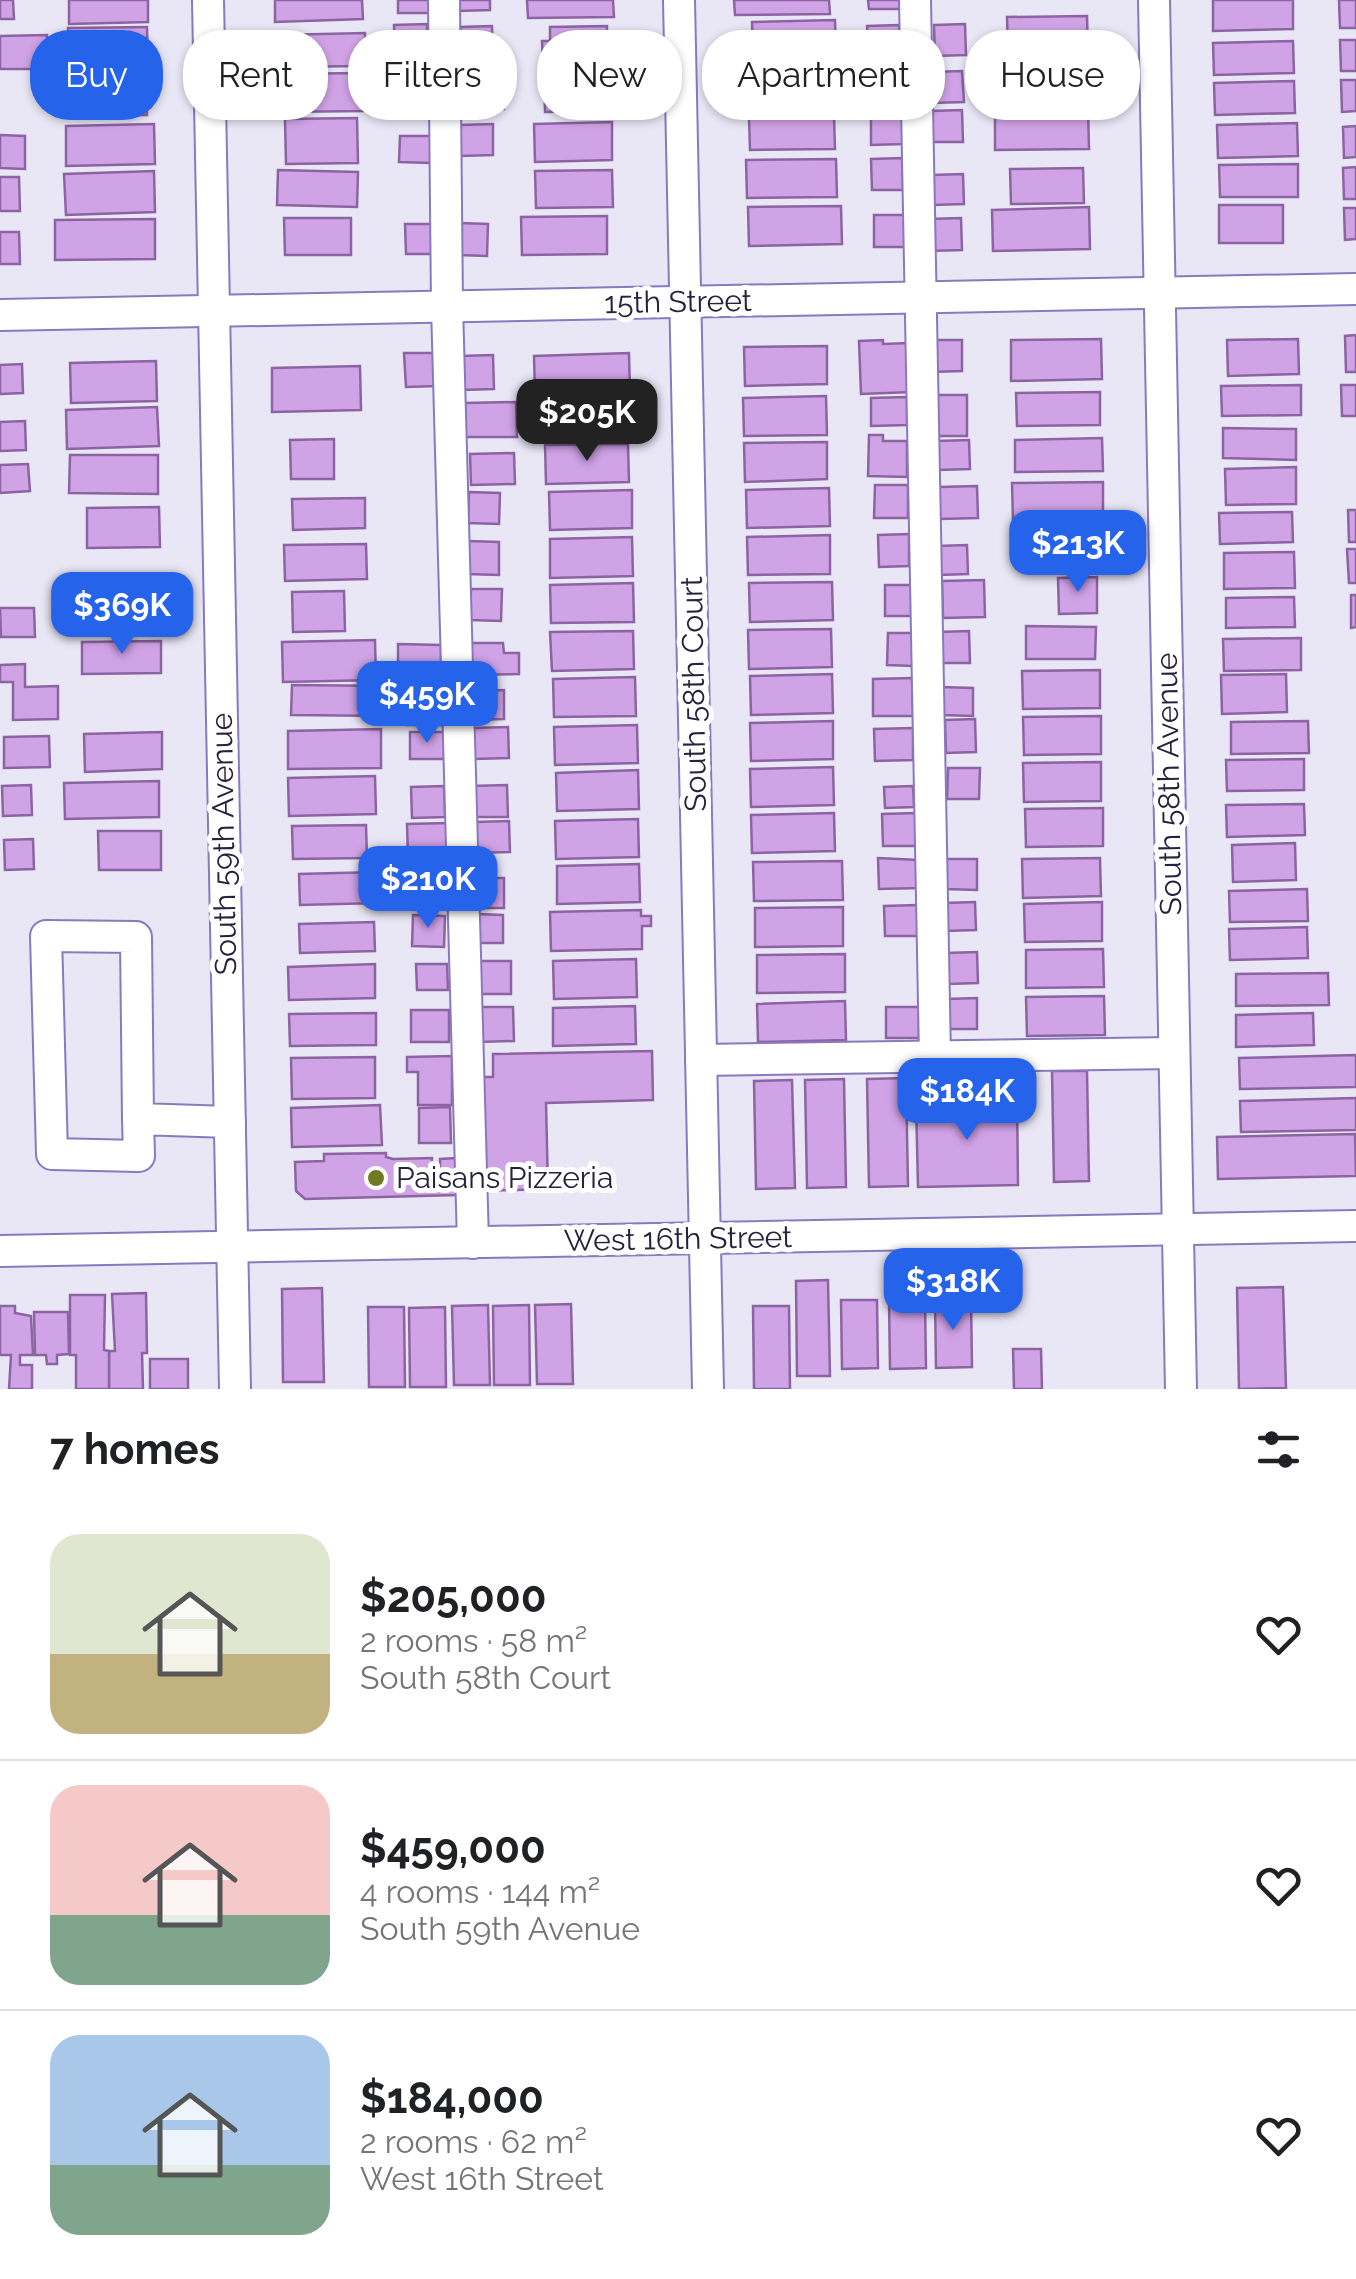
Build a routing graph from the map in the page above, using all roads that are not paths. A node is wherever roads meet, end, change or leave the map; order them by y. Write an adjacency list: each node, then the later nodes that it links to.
1 (208, 0): 11 (street, South 59th Avenue)
2 (444, 0): 10 (street)
3 (679, 0): 9 (street, South 58th Court)
4 (916, 0): 8 (street)
5 (1154, 0): 7 (street, South 58th Avenue)
6 (1356, 288): 7 (street, 15th Street)
7 (1159, 292): 8 (street, 15th Street); 13 (street, South 58th Avenue)
8 (920, 297): 9 (street, 15th Street); 14 (street)
9 (686, 302): 10 (street, 15th Street); 15 (street, South 58th Court)
10 (448, 306): 11 (street, 15th Street); 21 (street)
11 (214, 310): 12 (street, 15th Street); 17 (street, South 59th Avenue)
12 (0, 315)
13 (1174, 1053): 14 (street); 19 (street, South 58th Avenue)
14 (934, 1057): 15 (street)
15 (701, 1060): 20 (street, South 58th Court)
16 (138, 1119): 16 (street); 17 (street)
17 (230, 1122): 22 (street, South 59th Avenue)
18 (1356, 1226): 19 (street, West 16th Street)
19 (1178, 1230): 20 (street, West 16th Street); 26 (street, South 58th Avenue)
20 (705, 1238): 21 (street, West 16th Street); 25 (street, South 58th Court)
21 (473, 1243): 22 (street, West 16th Street)
22 (232, 1248): 23 (street, West 16th Street); 24 (street, South 59th Avenue)
23 (0, 1252)
24 (235, 1389)
25 (708, 1389)
26 (1181, 1389)

